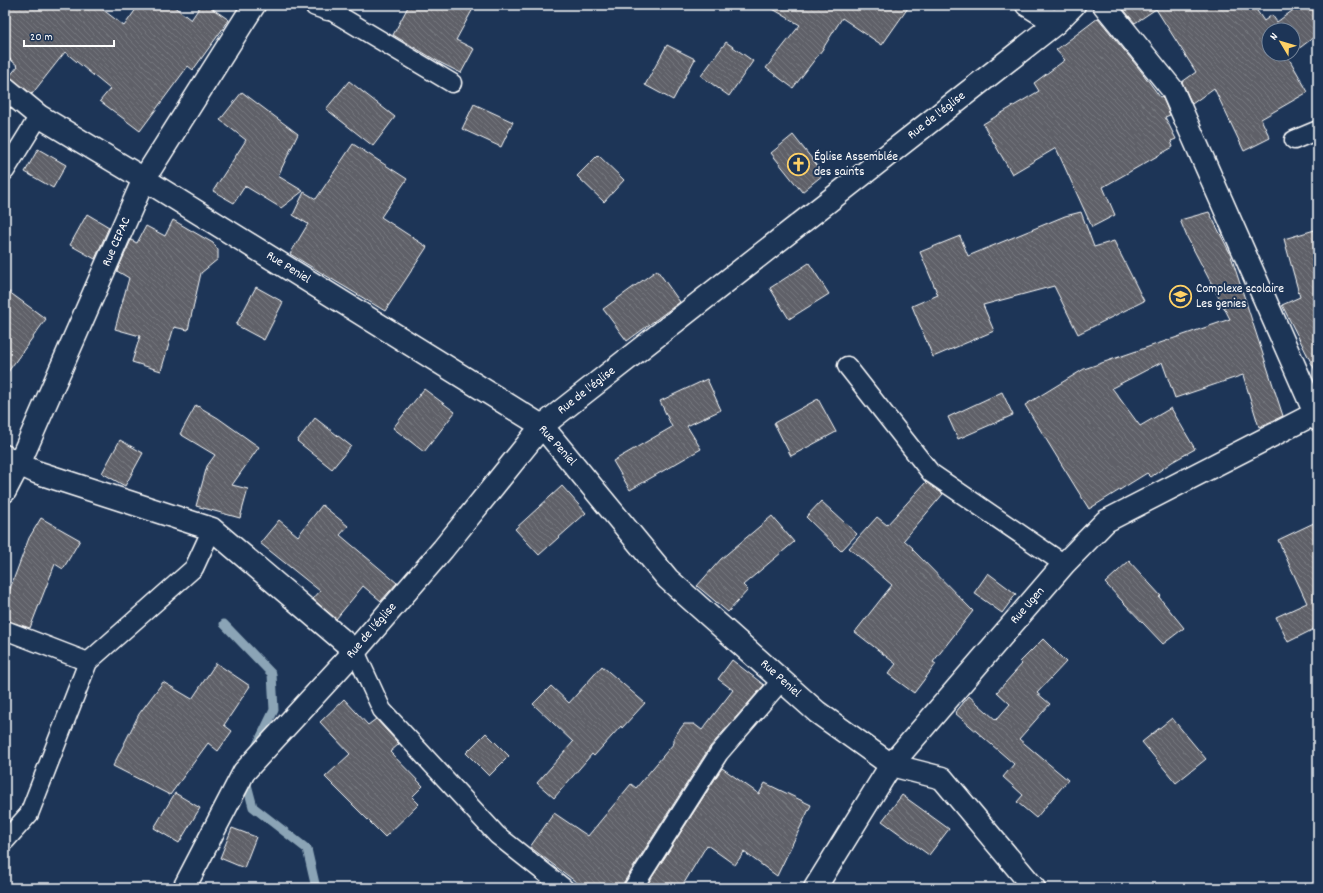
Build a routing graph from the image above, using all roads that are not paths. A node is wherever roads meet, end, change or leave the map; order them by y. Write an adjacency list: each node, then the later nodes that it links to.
1 (254, 5): 13 (street, Rue CEPAC)
2 (1027, 5): 6 (street)
3 (1074, 5): 6 (street, Rue de l'église)
4 (1104, 5): 15 (street)
5 (325, 6): 7 (lane)
6 (1056, 23): 16 (street, Rue de l'église)
7 (452, 83)
8 (5, 88): 9 (street, Rue Peniel)
9 (39, 116): 12 (lane); 13 (street, Rue Peniel)
10 (1318, 130): 11 (lane)
11 (1294, 140)
12 (5, 171)
13 (144, 179): 16 (street, Rue Peniel); 17 (street, Rue CEPAC)
14 (847, 366): 20 (lane)
15 (1317, 415): 20 (street, Rue Ugen)
16 (542, 426): 22 (street, Rue de l'église); 24 (street, Rue Peniel)
17 (12, 459): 18 (street, Rue CEPAC); 19 (street)
18 (5, 491)
19 (212, 529): 22 (street); 23 (lane)
20 (1064, 564): 25 (street, Rue Ugen)
21 (5, 630): 23 (lane)
22 (355, 651): 27 (street, Rue de l'église); 28 (lane)
23 (88, 662): 26 (lane)
24 (782, 680): 25 (street, Rue Peniel); 29 (lane)
25 (891, 765): 30 (street, Rue Ugen); 31 (street, Rue Peniel)
26 (5, 841)
27 (184, 888)
28 (564, 888)
29 (633, 888)
30 (815, 888)
31 (1034, 888)

